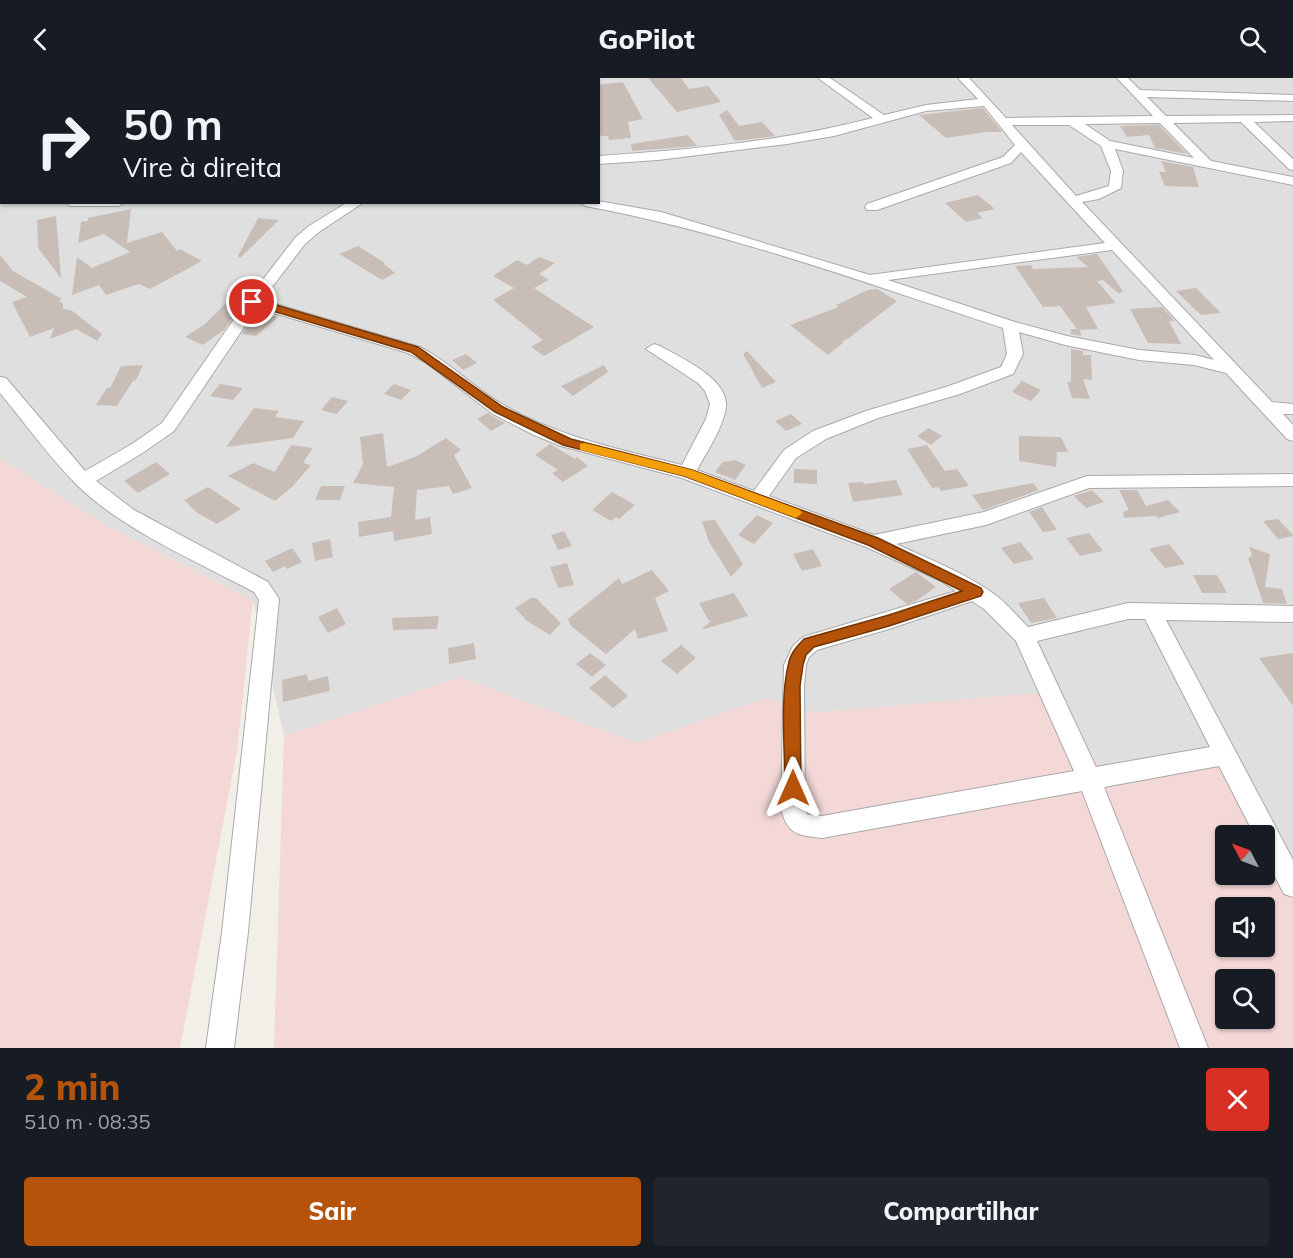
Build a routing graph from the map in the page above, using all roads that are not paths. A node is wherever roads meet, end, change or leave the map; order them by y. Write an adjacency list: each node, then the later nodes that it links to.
1 (823, 78): 9 (street)
2 (963, 78): 6 (street)
3 (1122, 78): 4 (street)
4 (1137, 93): 5 (street); 10 (street)
5 (1293, 98)
6 (987, 102): 9 (street); 12 (street)
7 (1244, 118): 8 (street); 10 (street); 19 (street)
8 (1293, 118)
9 (882, 119): 16 (street)
10 (1162, 119): 11 (street); 18 (street)
11 (1072, 121): 12 (street); 13 (street)
12 (1003, 122): 14 (street)
13 (1106, 144): 15 (street); 17 (street)
14 (1021, 145): 21 (street); 24 (street)
15 (1140, 152): 17 (street); 18 (street)
16 (600, 160)
17 (1116, 162): 21 (street)
18 (1206, 163): 20 (street)
19 (1293, 166)
20 (1293, 181)
21 (1073, 200): 25 (street)
22 (355, 204): 27 (street)
23 (596, 204): 26 (street)
24 (872, 207)
25 (1114, 246): 26 (street); 29 (street)
26 (868, 279): 28 (street)
27 (252, 302): 37 (street); 38 (street)
28 (1010, 325): 31 (street); 40 (street)
29 (1206, 343): 31 (street); 32 (street)
30 (654, 349): 37 (street)
31 (1195, 360): 32 (street)
32 (1232, 370): 34 (street)
33 (0, 382): 38 (street)
34 (1266, 407): 35 (street); 36 (street)
35 (1293, 409)
36 (1293, 435)
37 (687, 473): 40 (street)
38 (83, 480): 49 (street)
39 (1293, 480): 41 (street)
40 (758, 500): 41 (street)
41 (873, 542): 42 (street)
42 (976, 592): 45 (street); 47 (street)
43 (1151, 611): 44 (street); 45 (street); 46 (street)
44 (1293, 614)
45 (1024, 636): 47 (street)
46 (1224, 755): 47 (street); 48 (street)
47 (1090, 780): 50 (street)
48 (1293, 885)
49 (220, 1048)
50 (1194, 1048)

